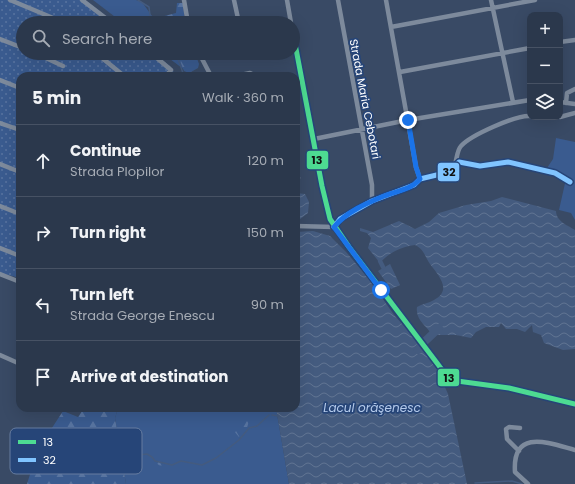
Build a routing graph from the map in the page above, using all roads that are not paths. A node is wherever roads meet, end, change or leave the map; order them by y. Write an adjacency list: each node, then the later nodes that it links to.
1 (10, 0): 11 (street)
2 (82, 0): 12 (street)
3 (184, 0): 13 (street)
4 (234, 0): 14 (street)
5 (287, 0): 15 (street)
6 (338, 0): 51 (street, Strada Maria Cebotari)
7 (386, 0): 16 (street)
8 (491, 0): 10 (street)
9 (534, 0): 10 (street)
10 (493, 8): 16 (street); 22 (street)
11 (48, 16)
12 (103, 16)
13 (187, 16)
14 (237, 16)
15 (290, 16)
16 (391, 27): 34 (street)
17 (0, 39): 20 (street)
18 (575, 40): 19 (street)
19 (563, 42)
20 (16, 45)
21 (527, 49): 22 (street)
22 (502, 53): 34 (street); 41 (street)
23 (50, 60): 28 (street)
24 (105, 60): 29 (street)
25 (159, 60): 30 (street)
26 (203, 60): 31 (street)
27 (298, 60): 33 (street)
28 (63, 66)
29 (119, 72)
30 (169, 72)
31 (209, 72)
32 (300, 72): 37 (street)
33 (300, 72)
34 (400, 72): 48 (street)
35 (0, 80): 36 (street)
36 (16, 86)
37 (303, 89): 39 (street); 52 (street)
38 (575, 89): 43 (street)
39 (300, 90)
40 (527, 100): 41 (street)
41 (513, 102): 48 (street)
42 (563, 102): 43 (street)
43 (566, 103): 44 (street)
44 (575, 104)
45 (575, 113): 47 (street)
46 (527, 116): 54 (street)
47 (563, 116)
48 (408, 120): 51 (street); 56 (street)
49 (0, 122): 50 (street)
50 (16, 128)
51 (362, 129): 52 (street); 58 (street, Strada Maria Cebotari)
52 (314, 139): 62 (street)
53 (0, 164): 55 (street)
54 (455, 164): 56 (street); 57 (street)
55 (16, 170)
56 (420, 179): 58 (street)
57 (570, 182)
58 (372, 201): 62 (street)
59 (0, 206): 60 (street)
60 (16, 212)
61 (300, 226): 62 (street)
62 (334, 227): 69 (street)
63 (0, 248): 64 (street)
64 (16, 254)
65 (0, 274): 66 (street)
66 (16, 280)
67 (0, 355): 68 (street)
68 (16, 362)
69 (575, 404)
70 (520, 428): 72 (street)
71 (575, 450): 72 (street)
72 (519, 451): 73 (street)
73 (528, 484)

